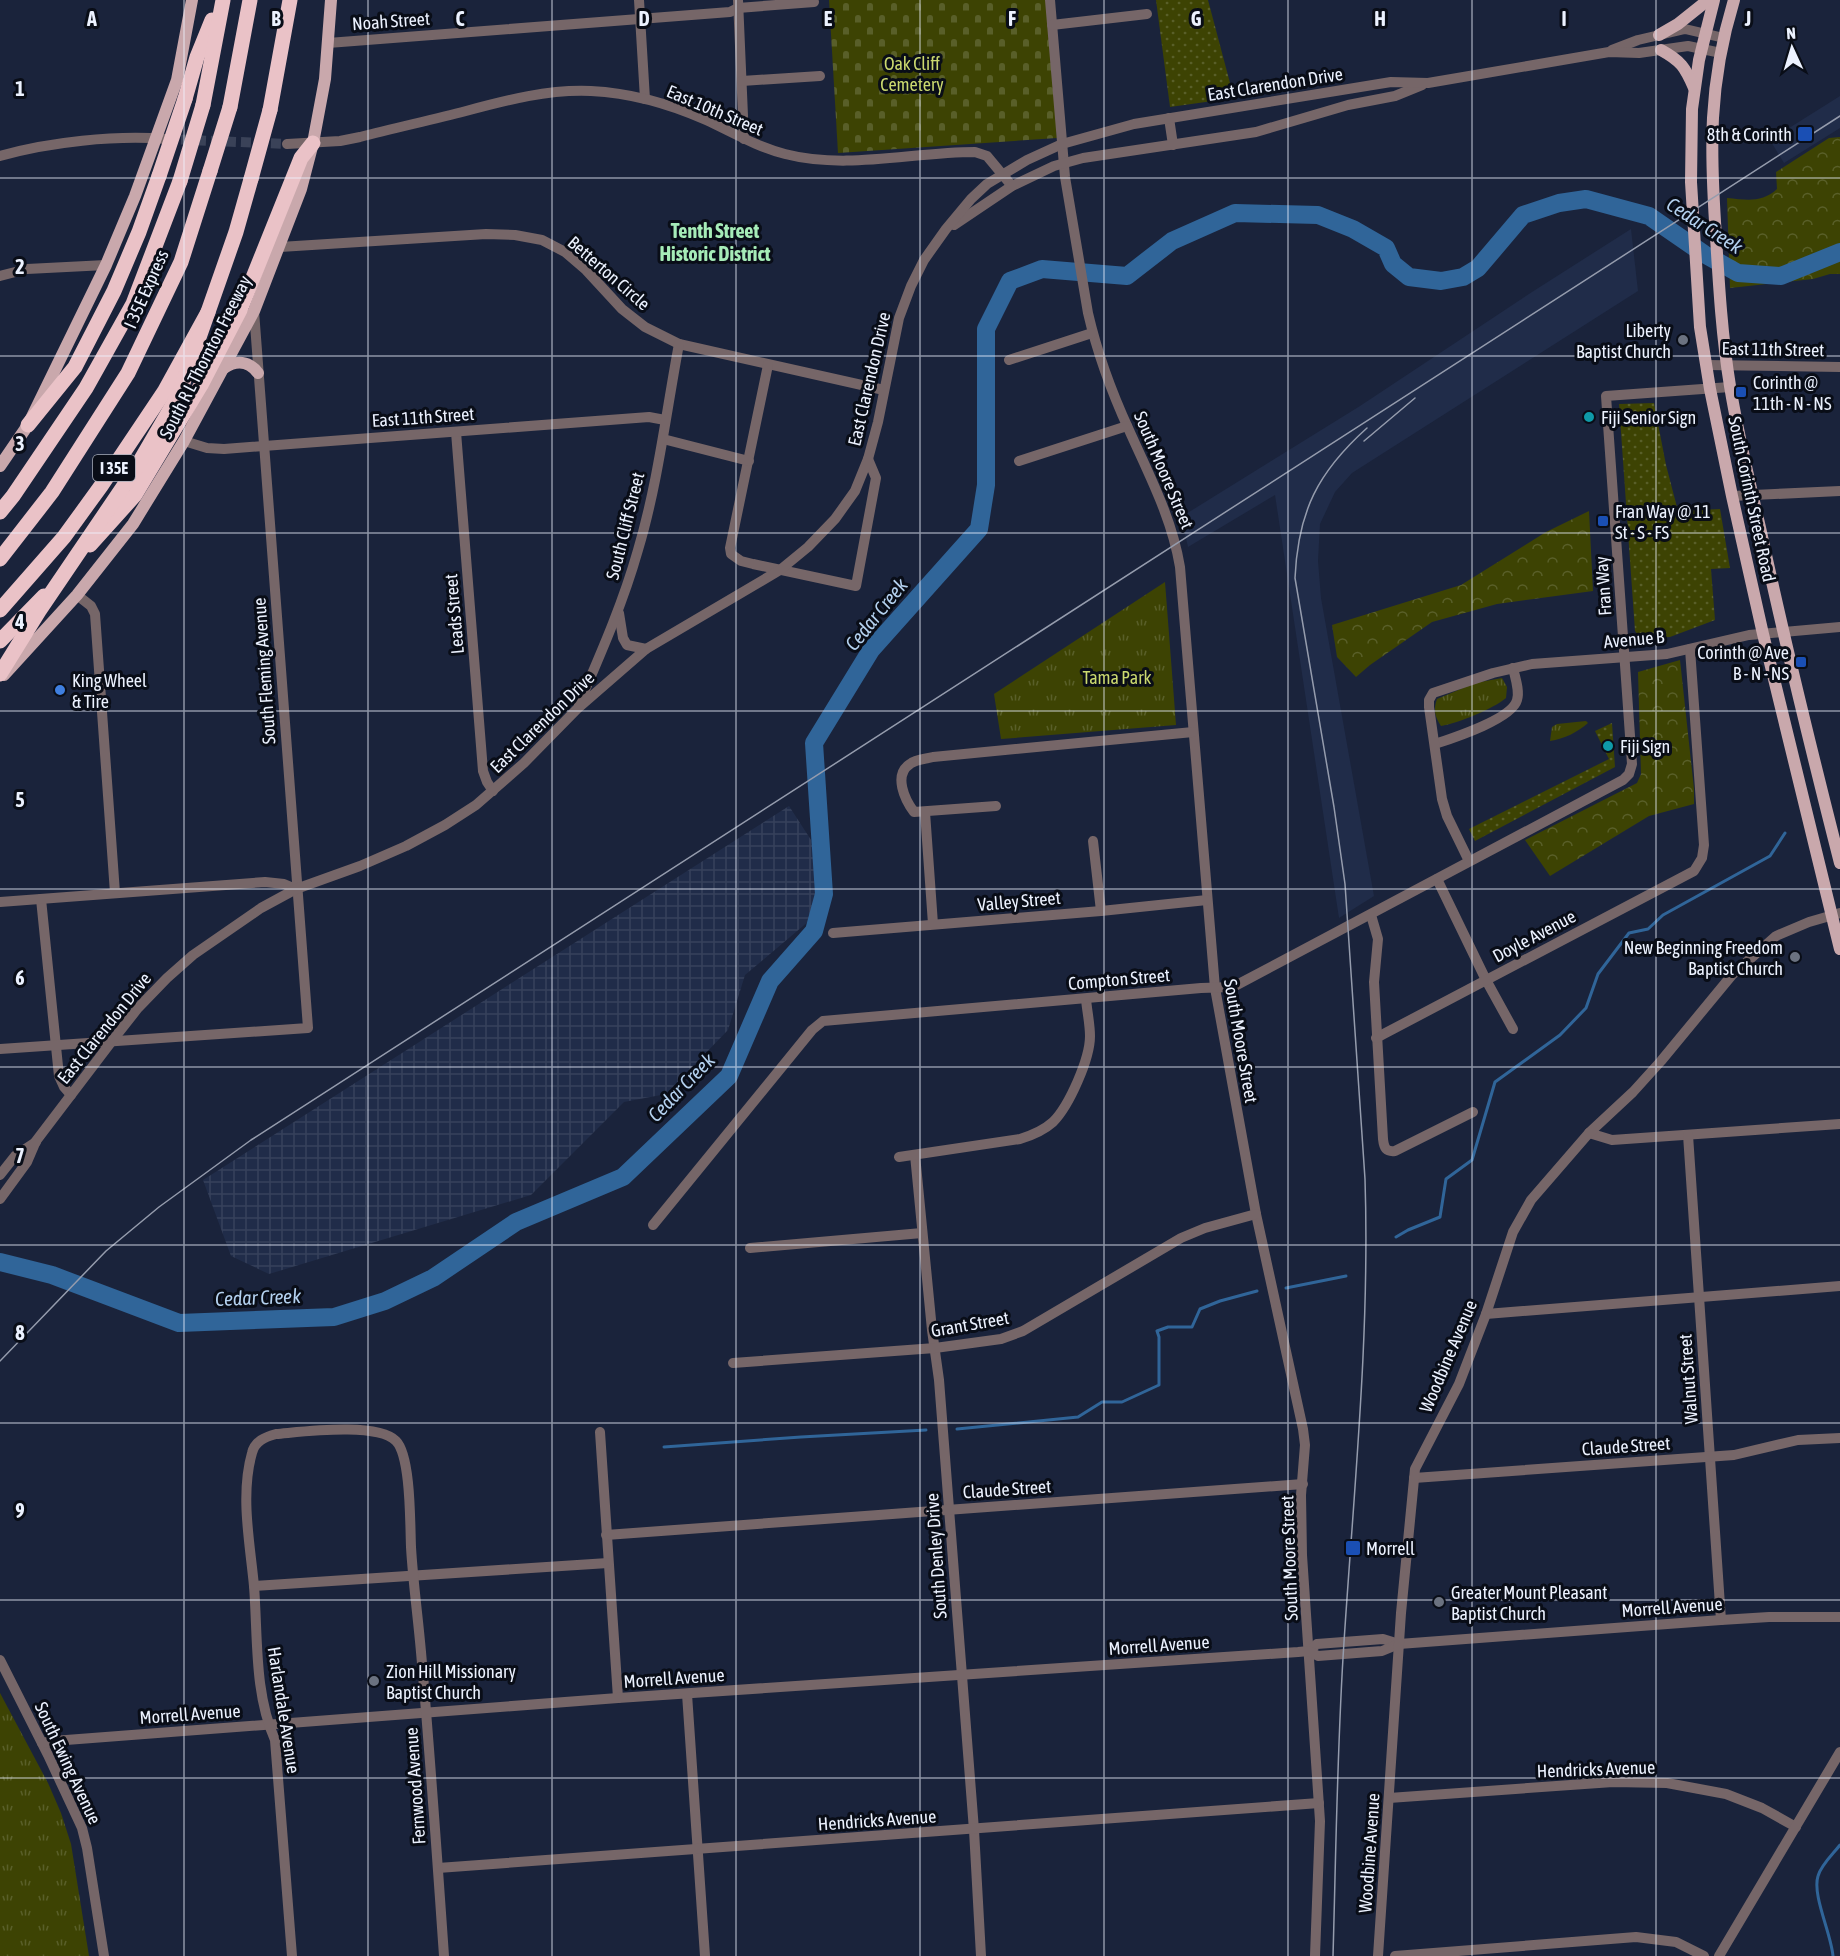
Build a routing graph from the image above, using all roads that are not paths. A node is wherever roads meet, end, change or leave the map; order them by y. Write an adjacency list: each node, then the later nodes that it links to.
1 (192, 0): 30 (main road)
2 (222, 0): 59 (highway, bridge); 72 (highway, bridge)
3 (250, 0): 73 (highway, I 35E Express, bridge)
4 (290, 0): 45 (highway, South R L Thornton Freeway / I 35E, bridge)
5 (331, 0): 19 (main road, South R L Thornton Freeway)
6 (639, 0): 14 (street)
7 (1050, 0): 15 (street, South Moore Street)
8 (1708, 0): 17 (main road)
9 (1714, 0): 16 (main road, South Corinth Street Road)
10 (1734, 0): 18 (main road, South Corinth Street Road)
11 (814, 2): 12 (street, Noah Street)
12 (738, 4): 14 (street, Noah Street); 25 (street)
13 (1147, 14): 15 (street)
14 (641, 20): 19 (street, Noah Street); 28 (street)
15 (1052, 26): 34 (street, South Moore Street)
16 (1706, 33): 17 (street, East Clarendon Drive); 18 (street, East Clarendon Drive); 20 (main road, South Corinth Street Road)
17 (1659, 35): 22 (street, East Clarendon Drive)
18 (1724, 38): 23 (main road, South Corinth Street Road)
19 (328, 43): 32 (main road, South R L Thornton Freeway)
20 (1702, 49): 21 (street, East Clarendon Drive); 23 (street, East Clarendon Drive); 27 (main road, South Corinth Street Road)
21 (1661, 50): 22 (street, East Clarendon Drive); 27 (main road)
22 (1609, 52): 26 (street, East Clarendon Drive)
23 (1721, 53): 51 (main road, South Corinth Street Road)
24 (820, 76): 25 (street)
25 (742, 81): 31 (street)
26 (1428, 83): 29 (street, East Clarendon Drive); 35 (street, East Clarendon Drive)
27 (1694, 89): 50 (main road, South Corinth Street Road)
28 (645, 99): 31 (street, East 10th Street); 32 (street, East 10th Street)
29 (1169, 117): 34 (street, East Clarendon Drive); 35 (street)
30 (161, 139): 36 (street); 42 (main road)
31 (744, 140): 38 (street, East 10th Street)
32 (313, 143): 33 (street, East 10th Street); 41 (main road, South R L Thornton Freeway); 81 (highway)
33 (287, 144)
34 (1062, 144): 37 (street, South Moore Street); 38 (street, East Clarendon Drive)
35 (1173, 145): 37 (street, East Clarendon Drive)
36 (0, 156)
37 (1064, 163): 39 (street, East Clarendon Drive); 46 (street, South Moore Street)
38 (1003, 173): 39 (street, East 10th Street); 40 (street, East Clarendon Drive)
39 (1012, 186): 40 (street, East Clarendon Drive)
40 (946, 229): 57 (street, East Clarendon Drive)
41 (280, 247): 44 (main road, South R L Thornton Freeway); 47 (street, Betterton Circle)
42 (106, 265): 43 (street); 59 (main road)
43 (0, 276)
44 (254, 311): 53 (main road, South R L Thornton Freeway); 54 (street, South Fleming Avenue)
45 (208, 312): 76 (highway, South R L Thornton Freeway / I 35E); 86 (highway, bridge)
46 (1092, 333): 48 (street); 60 (street, South Moore Street)
47 (679, 344): 49 (street, Betterton Circle); 58 (street, South Cliff Street)
48 (1009, 360)
49 (768, 365): 57 (street, Betterton Circle); 66 (street)
50 (1706, 365): 51 (street, East 11th Street); 56 (main road, South Corinth Street Road)
51 (1727, 365): 52 (street, East 11th Street); 55 (main road, South Corinth Street Road)
52 (1840, 367)
53 (224, 368): 54 (main road); 63 (main road, South R L Thornton Freeway)
54 (258, 373): 64 (street, South Fleming Avenue)
55 (1730, 387): 56 (street); 70 (main road, South Corinth Street Road)
56 (1710, 389): 71 (main road, South Corinth Street Road); 84 (street, Fran Way)
57 (884, 390): 65 (street, East Clarendon Drive)
58 (665, 420): 61 (street, East 11th Street); 62 (street, South Cliff Street)
59 (28, 425): 68 (main road)
60 (1127, 426): 67 (street); 89 (street, South Moore Street)
61 (456, 432): 64 (street, East 11th Street); 92 (street, Leads Street)
62 (663, 439): 66 (street); 77 (street, South Cliff Street)
63 (184, 441): 64 (street, East 11th Street); 75 (main road, South R L Thornton Freeway)
64 (265, 446): 101 (street, South Fleming Avenue)
65 (868, 459): 74 (street, East Clarendon Drive); 74 (street)
66 (749, 461): 74 (street)
67 (1019, 461)
68 (0, 466)
69 (1840, 490): 70 (street)
70 (1753, 495): 71 (street); 79 (main road, South Corinth Street Road)
71 (1732, 496): 80 (main road, South Corinth Street Road)
72 (0, 512)
73 (0, 559)
74 (780, 570): 82 (street, East Clarendon Drive)
75 (77, 595): 87 (main road, South R L Thornton Freeway); 102 (street)
76 (0, 610)
77 (619, 612): 82 (street); 88 (street, South Cliff Street)
78 (1840, 627): 79 (street, Avenue B)
79 (1783, 632): 80 (street, Avenue B); 95 (main road, South Corinth Street Road)
80 (1763, 634): 83 (street, Avenue B); 96 (main road, South Corinth Street Road)
81 (0, 641)
82 (646, 649): 88 (street, East Clarendon Drive)
83 (1690, 649): 84 (street, Avenue B); 112 (street, Doyle Avenue)
84 (1624, 658): 85 (street, Avenue B); 91 (street, Fran Way)
85 (1513, 668): 90 (street); 90 (street, Avenue B)
86 (0, 674)
87 (0, 680)
88 (577, 709): 92 (street, East Clarendon Drive)
89 (1193, 732): 94 (street); 104 (street, South Moore Street)
90 (1435, 744): 98 (street)
91 (1629, 774): 98 (street, Compton Street)
92 (493, 791): 101 (street, East Clarendon Drive)
93 (996, 806): 94 (street)
94 (919, 812): 109 (street)
95 (1832, 831): 96 (main road); 99 (main road, South Corinth Street Road)
96 (1812, 836): 107 (main road, South Corinth Street Road)
97 (1093, 841): 106 (street)
98 (1470, 861): 100 (street, Compton Street)
99 (1840, 863)
100 (1437, 879): 108 (street, Compton Street); 112 (street)
101 (296, 889): 102 (street); 117 (street, East Clarendon Drive); 117 (street, South Fleming Avenue)
102 (115, 892): 103 (street)
103 (41, 899): 105 (street); 118 (street)
104 (1207, 900): 106 (street, Valley Street); 113 (street, South Moore Street)
105 (0, 902)
106 (1101, 911): 109 (street, Valley Street)
107 (1836, 914): 111 (main road, South Corinth Street Road); 123 (street, Woodbine Avenue)
108 (1371, 915): 113 (street, Compton Street); 116 (street)
109 (933, 924): 110 (street, Valley Street)
110 (833, 933)
111 (1840, 949)
112 (1486, 980): 115 (street); 116 (street, Doyle Avenue)
113 (1215, 988): 114 (street, Compton Street); 130 (street, South Moore Street)
114 (1086, 999): 126 (street); 131 (street, Compton Street)
115 (1513, 1029)
116 (1376, 1038): 121 (street)
117 (112, 1041): 118 (street); 120 (street, East Clarendon Drive)
118 (55, 1045): 119 (street); 120 (street)
119 (0, 1049)
120 (71, 1095): 125 (street, East Clarendon Drive)
121 (1473, 1112)
122 (1840, 1124): 124 (street)
123 (1589, 1133): 124 (street); 136 (street, Woodbine Avenue)
124 (1688, 1135): 135 (street, Walnut Street)
125 (36, 1141): 128 (street, East Clarendon Drive); 129 (street, East Clarendon Drive)
126 (915, 1155): 127 (street); 132 (street, South Denley Drive)
127 (899, 1157)
128 (0, 1175)
129 (0, 1199)
130 (1256, 1214): 137 (street, Grant Street); 144 (street, South Moore Street)
131 (653, 1225)
132 (922, 1233): 133 (street); 137 (street, South Denley Drive)
133 (750, 1248)
134 (1840, 1286): 135 (street)
135 (1699, 1296): 136 (street); 142 (street, Walnut Street)
136 (1486, 1314): 143 (street, Woodbine Avenue)
137 (935, 1348): 138 (street, Grant Street); 145 (street, South Denley Drive)
138 (733, 1363)
139 (600, 1432): 146 (street)
140 (394, 1438): 148 (street, Fernwood Avenue); 149 (street, Harlandale Avenue)
141 (1840, 1438): 142 (street, Claude Street)
142 (1710, 1457): 143 (street, Claude Street); 151 (street, Walnut Street)
143 (1414, 1478): 152 (street, Woodbine Avenue)
144 (1303, 1484): 145 (street, Claude Street); 153 (street, South Moore Street)
145 (949, 1510): 146 (street, Claude Street); 155 (street, South Denley Drive)
146 (606, 1536): 147 (street)
147 (608, 1563): 148 (street); 157 (street)
148 (413, 1575): 149 (street); 158 (street, Fernwood Avenue)
149 (254, 1586): 159 (street, Harlandale Avenue)
150 (1840, 1617): 151 (street, Morrell Avenue)
151 (1721, 1620): 152 (street, Morrell Avenue)
152 (1399, 1644): 153 (street, Morrell Avenue); 162 (street, Woodbine Avenue)
153 (1309, 1651): 155 (street, Morrell Avenue); 163 (street, South Moore Street)
154 (0, 1660): 160 (street, South Ewing Avenue)
155 (962, 1676): 156 (street, Morrell Avenue); 165 (street, South Denley Drive)
156 (687, 1694): 157 (street, Morrell Avenue); 166 (street)
157 (618, 1698): 158 (street, Morrell Avenue)
158 (426, 1713): 159 (street, Morrell Avenue); 167 (street, Fernwood Avenue)
159 (269, 1725): 160 (street, Morrell Avenue); 169 (street, Harlandale Avenue)
160 (42, 1743): 168 (street, South Ewing Avenue)
161 (1840, 1752): 164 (street)
162 (1389, 1798): 164 (street, Hendricks Avenue); 174 (street, Woodbine Avenue)
163 (1319, 1803): 165 (street, Hendricks Avenue); 173 (street, South Moore Street)
164 (1796, 1827): 177 (street)
165 (974, 1830): 166 (street, Hendricks Avenue); 172 (street, South Denley Drive)
166 (698, 1850): 167 (street, Hendricks Avenue); 171 (street)
167 (438, 1868): 170 (street, Fernwood Avenue)
168 (104, 1956)
169 (292, 1956)
170 (444, 1956)
171 (705, 1956)
172 (981, 1956)
173 (1315, 1956)
174 (1378, 1956)
175 (1395, 1956): 176 (street)
176 (1704, 1956)
177 (1719, 1956)

